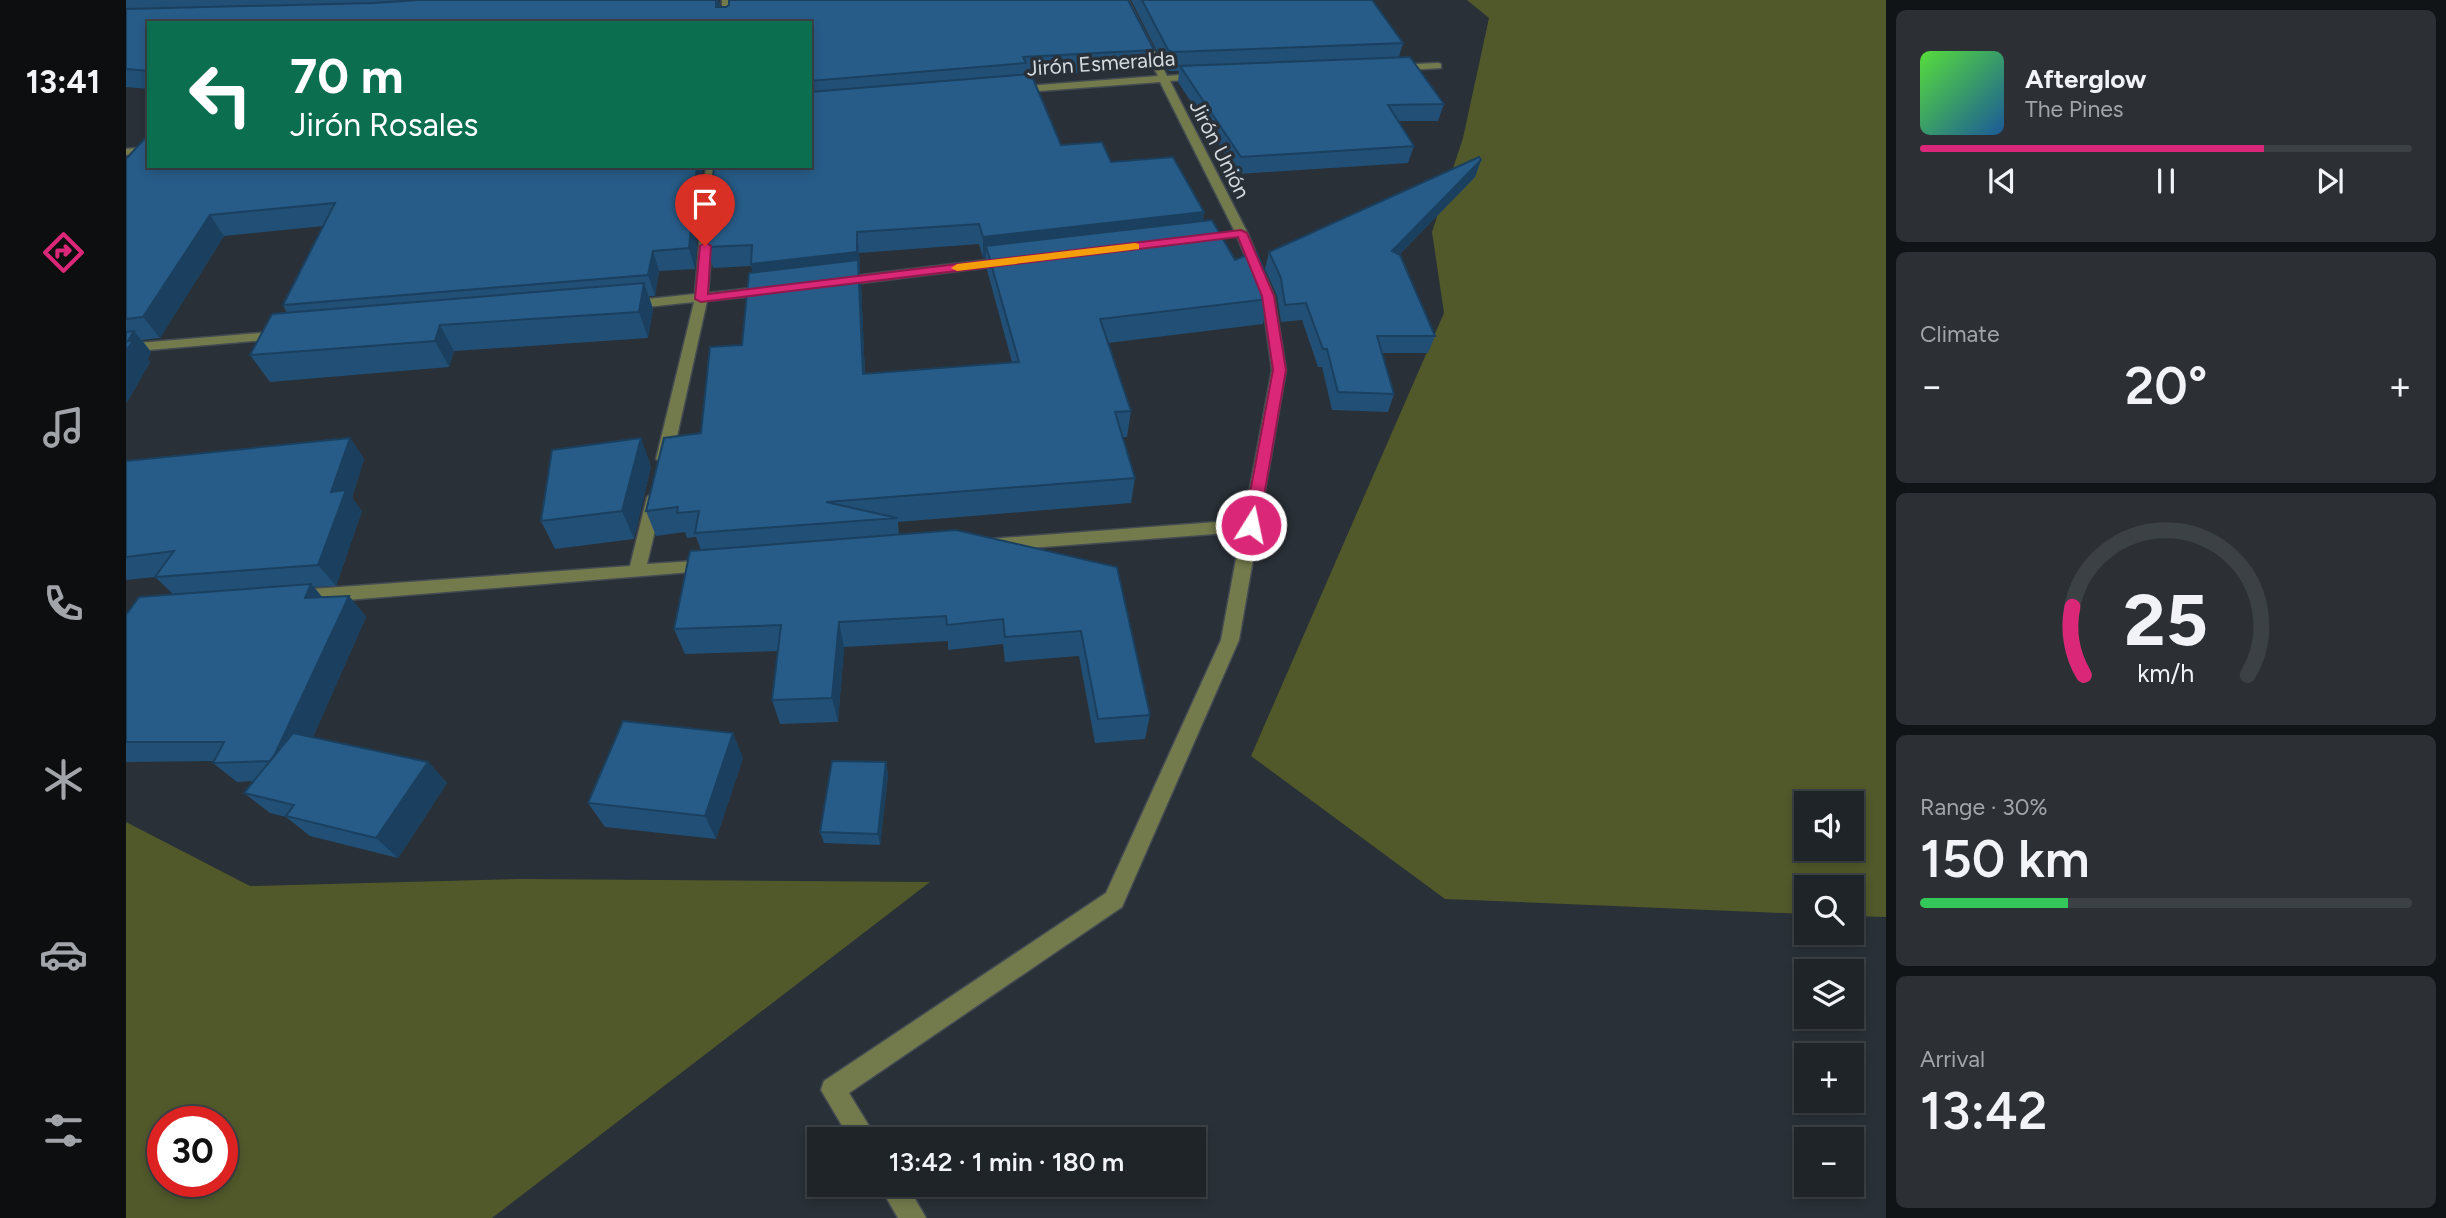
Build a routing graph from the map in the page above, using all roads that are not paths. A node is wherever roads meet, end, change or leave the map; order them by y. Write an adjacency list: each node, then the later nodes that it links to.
1 (726, 0): 3 (street)
2 (1124, 0): 7 (street, Jirón Unión)
3 (726, 21)
4 (1438, 66): 5 (street)
5 (1386, 68)
6 (1214, 75): 7 (street, Jirón Esmeralda)
7 (1161, 77): 8 (street, Jirón Esmeralda); 21 (street, Jirón Unión)
8 (999, 91)
9 (147, 150): 10 (street)
10 (126, 152)
11 (147, 159): 12 (street)
12 (137, 165)
13 (712, 168): 17 (street)
14 (1020, 260): 15 (street)
15 (826, 284)
16 (785, 289): 17 (street)
17 (701, 299): 18 (street); 24 (street)
18 (620, 306)
19 (296, 334): 20 (street)
20 (126, 348)
21 (1251, 525): 22 (street); 26 (street, Jirón Unión)
22 (972, 546)
23 (721, 565): 24 (street)
24 (637, 572): 25 (street)
25 (278, 599)
26 (856, 1127)
27 (900, 1197): 28 (street)
28 (913, 1218)

